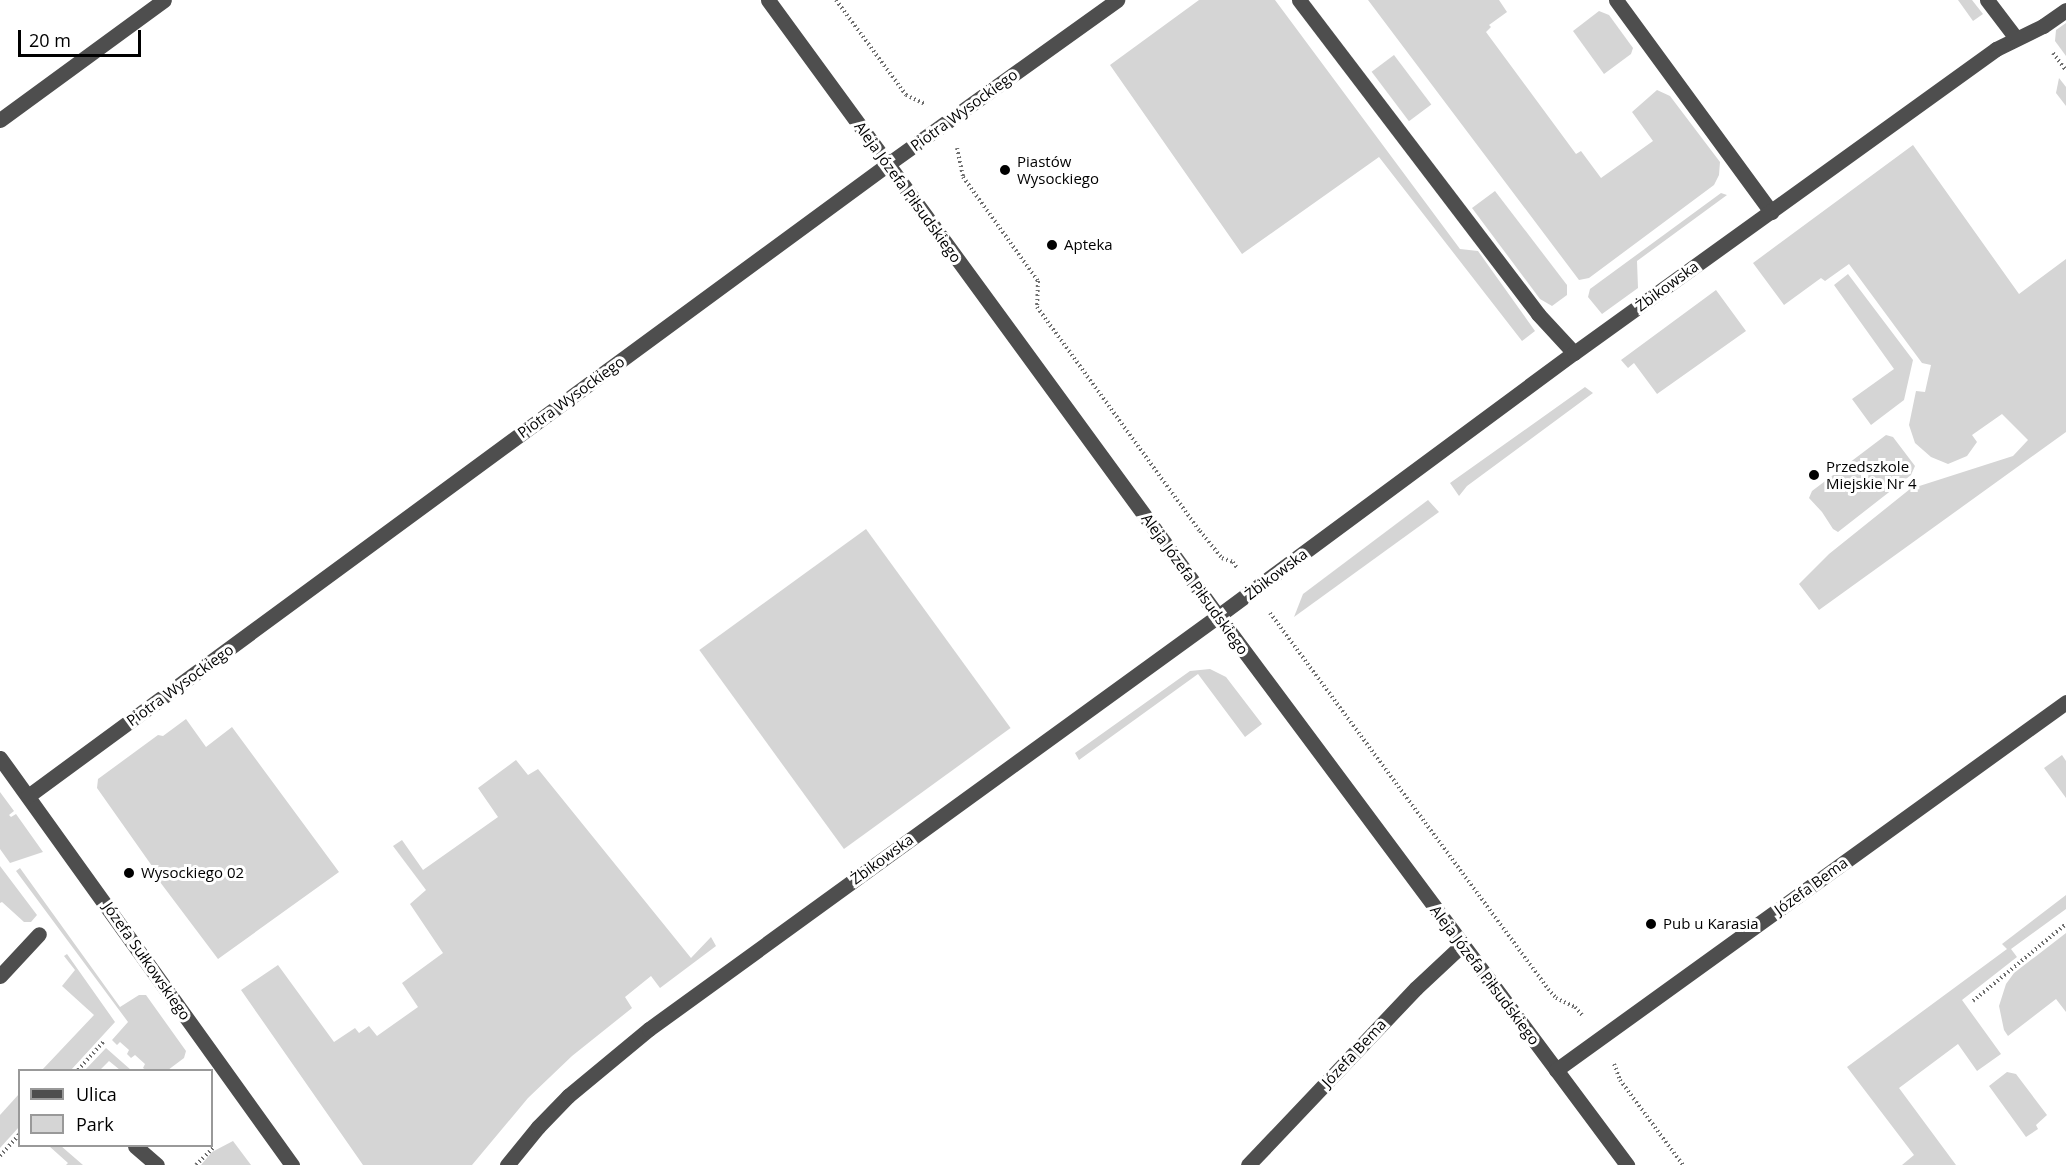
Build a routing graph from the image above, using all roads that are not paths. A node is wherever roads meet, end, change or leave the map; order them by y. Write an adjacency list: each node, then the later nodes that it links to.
1 (165, 0): 9 (street)
2 (768, 0): 10 (street, Aleja Józefa Piłsudskiego)
3 (1117, 0): 10 (street, Piotra Wysockiego)
4 (1299, 0): 12 (street)
5 (1616, 0): 11 (street)
6 (1987, 0): 8 (street)
7 (2066, 10): 8 (street, Żbikowska)
8 (2016, 38): 11 (street, Żbikowska)
9 (0, 120)
10 (888, 164): 13 (street, Aleja Józefa Piłsudskiego); 16 (street, Piotra Wysockiego)
11 (1771, 212): 12 (street, Żbikowska)
12 (1574, 353): 13 (street, Żbikowska)
13 (1218, 616): 18 (street, Aleja Józefa Piłsudskiego); 24 (street, Żbikowska)
14 (2066, 702): 20 (street, Józefa Bema)
15 (0, 758): 16 (street, Józefa Sułkowskiego)
16 (28, 796): 23 (street, Józefa Sułkowskiego)
17 (39, 934): 19 (street)
18 (1462, 945): 20 (street, Aleja Józefa Piłsudskiego); 25 (street, Józefa Bema)
19 (0, 976)
20 (1556, 1070): 26 (street, Aleja Józefa Piłsudskiego)
21 (136, 1147): 22 (street)
22 (157, 1165)
23 (292, 1165)
24 (507, 1165)
25 (1248, 1165)
26 (1627, 1165)

